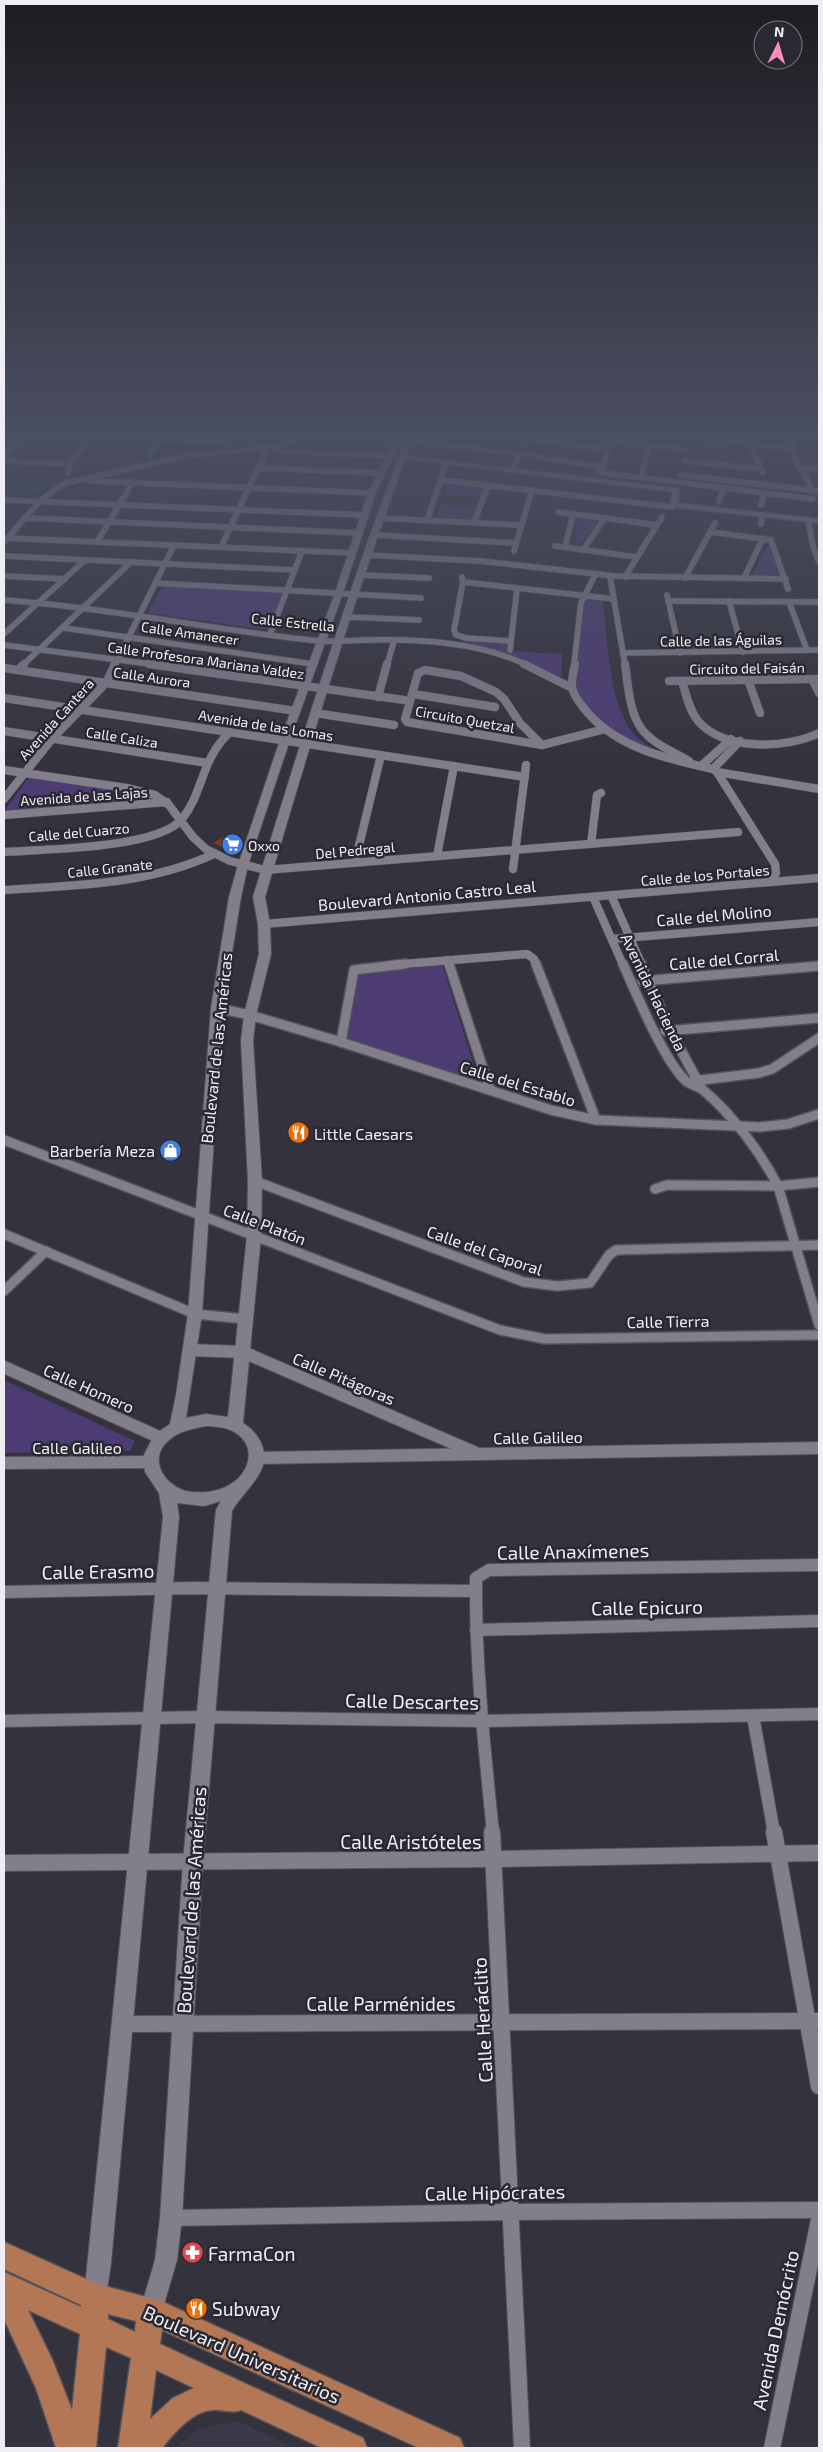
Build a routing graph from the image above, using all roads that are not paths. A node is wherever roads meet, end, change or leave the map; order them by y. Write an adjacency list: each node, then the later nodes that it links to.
1 (134, 543): 12 (street)
2 (223, 543): 15 (street)
3 (355, 543): 20 (main road, Boulevard de las Américas)
4 (371, 543): 21 (main road, Boulevard de las Américas)
5 (516, 543): 19 (street)
6 (566, 543): 16 (street)
7 (587, 543): 17 (street)
8 (645, 543): 23 (street)
9 (704, 543): 36 (street)
10 (760, 543): 37 (street)
11 (773, 543): 38 (street)
12 (174, 545): 15 (street); 27 (street, Avenida Cantera)
13 (555, 546): 16 (street)
14 (816, 546): 26 (street)
15 (221, 547): 18 (street)
16 (565, 547): 17 (street)
17 (583, 550): 23 (street)
18 (302, 551): 20 (street); 28 (street)
19 (514, 551)
20 (352, 553): 43 (main road, Boulevard de las Américas)
21 (367, 555): 29 (street); 30 (main road, Boulevard de las Américas)
22 (4, 556): 24 (street)
23 (637, 556): 33 (street)
24 (85, 560): 25 (street); 34 (street)
25 (131, 562): 27 (street); 53 (street)
26 (819, 562)
27 (164, 564): 28 (street); 39 (street, Avenida Cantera)
28 (294, 570): 40 (street)
29 (595, 574): 32 (street); 45 (street)
30 (361, 575): 35 (street); 44 (main road, Boulevard de las Américas)
31 (4, 576): 34 (street)
32 (610, 576): 33 (street); 47 (street)
33 (624, 577): 36 (street)
34 (65, 578): 50 (street)
35 (428, 578)
36 (685, 578): 37 (street)
37 (744, 578): 38 (street)
38 (786, 579): 42 (street)
39 (155, 583): 40 (street); 54 (street, Avenida Cantera)
40 (287, 589): 43 (street); 61 (street)
41 (517, 589): 45 (street); 65 (street); 65 (street)
42 (788, 589)
43 (339, 592): 44 (street); 63 (main road, Boulevard de las Américas)
44 (355, 594): 46 (street); 55 (main road, Boulevard de las Américas)
45 (584, 597): 47 (street); 85 (street)
46 (422, 598)
47 (614, 599): 73 (street)
48 (4, 600): 50 (street, Calle Estrella)
49 (729, 601): 51 (street); 72 (street); 74 (street)
50 (40, 602): 53 (street, Calle Estrella); 58 (street)
51 (789, 602): 52 (street); 70 (street)
52 (819, 602)
53 (85, 608): 54 (street, Calle Estrella); 59 (street)
54 (138, 615): 61 (street, Calle Estrella); 62 (street, Avenida Cantera)
55 (348, 617): 56 (street); 64 (main road, Boulevard de las Américas)
56 (419, 620)
57 (4, 621): 58 (street)
58 (18, 622): 60 (street)
59 (64, 628): 62 (street, Calle Amanecer); 68 (street)
60 (4, 634)
61 (270, 634): 63 (street, Calle Estrella)
62 (128, 637): 75 (street, Avenida Cantera); 76 (street, Calle Amanecer)
63 (321, 640): 64 (street, Calle Estrella); 76 (main road, Boulevard de las Américas)
64 (339, 640): 66 (street, Calle Estrella); 86 (main road, Boulevard de las Américas)
65 (510, 640): 69 (street)
66 (394, 641): 85 (street, Calle Estrella); 89 (street)
67 (4, 645): 68 (street, Calle Profesora Mariana Valdez)
68 (42, 648): 75 (street, Calle Profesora Mariana Valdez); 78 (street)
69 (510, 650)
70 (807, 650): 71 (street, Calle de las Águilas); 72 (street, Calle de las Águilas)
71 (819, 650)
72 (743, 652): 74 (street, Calle de las Águilas)
73 (623, 653): 74 (street, Calle de las Águilas); 110 (street)
74 (680, 653)
75 (116, 660): 83 (street, Avenida Cantera); 84 (street, Calle Profesora Mariana Valdez)
76 (313, 664): 84 (main road, Boulevard de las Américas)
77 (4, 668): 78 (street, Calle Aurora)
78 (18, 670): 83 (street, Calle Aurora)
79 (816, 679): 80 (street, Circuito del Faisán); 87 (street, Circuito del Faisán)
80 (748, 680): 82 (street, Circuito del Faisán); 96 (street)
81 (669, 681): 82 (street, Circuito del Faisán)
82 (682, 681): 103 (street, Circuito del Faisán)
83 (106, 683): 93 (street, Avenida Cantera); 94 (street, Calle Aurora)
84 (305, 687): 86 (street, Calle Profesora Mariana Valdez); 94 (main road, Boulevard de las Américas)
85 (572, 688): 98 (street)
86 (322, 689): 89 (street, Calle Profesora Mariana Valdez); 95 (main road, Boulevard de las Américas)
87 (819, 693)
88 (414, 694): 92 (street); 107 (street, Circuito Quetzal); 107 (street, Circuito Quetzal)
89 (378, 697): 91 (street, Calle Profesora Mariana Valdez)
90 (4, 698): 93 (street, Avenida de las Lomas)
91 (404, 700)
92 (495, 707)
93 (80, 709): 100 (street, Avenida de las Lomas); 102 (street, Avenida Cantera)
94 (296, 711): 104 (main road, Boulevard de las Américas)
95 (315, 713): 97 (street); 106 (main road, Boulevard de las Américas)
96 (760, 713)
97 (394, 725)
98 (605, 729): 107 (street, Circuito Quetzal); 110 (street)
99 (4, 732): 102 (street, Calle Caliza)
100 (230, 732): 104 (street, Avenida de las Lomas); 109 (street)
101 (819, 733): 105 (street, Circuito del Faisán)
102 (52, 739): 109 (street, Calle Caliza); 116 (street, Avenida Cantera)
103 (732, 739): 105 (street, Circuito del Faisán); 113 (street)
104 (285, 740): 106 (street, Avenida de las Lomas); 131 (main road, Boulevard de las Américas)
105 (740, 741): 115 (street)
106 (305, 743): 108 (street, Avenida de las Lomas); 133 (main road, Boulevard de las Américas)
107 (542, 745)
108 (381, 755): 112 (street, Avenida de las Lomas); 130 (street)
109 (207, 763): 123 (street)
110 (693, 764): 113 (street)
111 (526, 765): 117 (street)
112 (454, 766): 117 (street, Avenida de las Lomas); 129 (street)
113 (702, 766): 115 (street)
114 (4, 770): 116 (street, Del Pedregal)
115 (715, 770): 118 (street); 135 (street)
116 (25, 772): 120 (street, Avenida Cantera); 121 (street, Del Pedregal)
117 (525, 777): 126 (street)
118 (819, 789)
119 (601, 792): 125 (street)
120 (4, 799)
121 (167, 802): 122 (street, Avenida de las Lajas); 123 (street, Del Pedregal)
122 (4, 815)
123 (182, 819): 127 (street, Calle del Cuarzo); 128 (street, Del Pedregal)
124 (738, 832): 125 (street, Del Pedregal)
125 (591, 844): 126 (street, Del Pedregal)
126 (516, 850): 129 (street, Del Pedregal); 132 (street)
127 (4, 852)
128 (214, 854): 131 (street, Del Pedregal); 136 (street, Calle Granate)
129 (437, 856): 130 (street, Del Pedregal)
130 (354, 862): 133 (street, Del Pedregal)
131 (243, 865): 133 (street, Del Pedregal); 138 (main road, Boulevard de las Américas)
132 (514, 869)
133 (265, 870): 140 (main road, Boulevard de las Américas)
134 (819, 878): 135 (street, Calle de los Portales)
135 (771, 882): 137 (street, Calle de los Portales)
136 (4, 890)
137 (610, 895): 139 (street, Calle de los Portales); 143 (street, Avenida Hacienda)
138 (235, 897): 140 (main road); 149 (main road, Boulevard de las Américas)
139 (593, 897): 142 (street, Boulevard Antonio Castro Leal); 144 (street, Avenida Hacienda)
140 (259, 898): 142 (main road, Boulevard de las Américas)
141 (819, 922): 143 (street, Calle del Molino)
142 (264, 924): 150 (main road, Boulevard de las Américas)
143 (629, 938): 144 (street, Calle del Molino); 147 (street, Avenida Hacienda)
144 (612, 939): 148 (street, Avenida Hacienda)
145 (448, 960): 155 (street); 157 (street); 159 (street)
146 (819, 966): 147 (street, Calle del Corral)
147 (648, 980): 148 (street, Calle del Corral); 152 (street, Avenida Hacienda)
148 (631, 982): 153 (street, Avenida Hacienda)
149 (216, 1008): 150 (street, Calle del Establo); 166 (main road, Boulevard de las Américas)
150 (250, 1014): 155 (street, Calle del Establo); 162 (main road, Boulevard de las Américas)
151 (819, 1018): 152 (street)
152 (670, 1030): 153 (street); 156 (street, Avenida Hacienda)
153 (656, 1032): 156 (street, Avenida Hacienda)
154 (819, 1038): 156 (street)
155 (341, 1042): 157 (street, Calle del Establo)
156 (700, 1085): 160 (street, Avenida Hacienda)
157 (490, 1090): 159 (street, Calle del Establo)
158 (819, 1114): 160 (street, Calle del Establo)
159 (596, 1120): 160 (street, Calle del Establo)
160 (737, 1126): 164 (street, Avenida Hacienda)
161 (4, 1140): 166 (street, Calle Platón)
162 (255, 1181): 168 (main road, Boulevard de las Américas); 169 (street, Calle del Caporal)
163 (819, 1182): 164 (street)
164 (778, 1186): 165 (street); 169 (street, Avenida Hacienda)
165 (655, 1188)
166 (200, 1215): 168 (street, Calle Platón); 173 (main road, Boulevard de las Américas)
167 (4, 1234): 171 (street)
168 (254, 1236): 174 (main road, Boulevard de las Américas); 176 (street, Calle Platón)
169 (796, 1245): 170 (street, Calle del Caporal); 175 (street, Avenida Hacienda)
170 (819, 1245)
171 (46, 1251): 172 (street); 173 (street)
172 (4, 1291)
173 (194, 1314): 174 (street); 178 (main road, Boulevard de las Américas)
174 (245, 1318): 179 (main road, Boulevard de las Américas)
175 (819, 1324)
176 (517, 1334): 177 (street, Calle Tierra)
177 (819, 1335)
178 (190, 1350): 179 (street, Calle Pitágoras); 182 (main road, Boulevard de las Américas)
179 (243, 1352): 181 (main road, Boulevard de las Américas); 185 (street, Calle Pitágoras)
180 (4, 1367): 183 (street, Calle Homero)
181 (235, 1425): 182 (main road); 186 (main road)
182 (177, 1426): 183 (main road)
183 (161, 1438): 187 (main road)
184 (819, 1448): 185 (street, Calle Galileo)
185 (480, 1455): 186 (street, Calle Galileo)
186 (257, 1458): 189 (main road, Boulevard de las Américas)
187 (150, 1462): 188 (street, Calle Galileo); 190 (main road)
188 (4, 1463)
189 (235, 1491): 190 (main road, Boulevard de las Américas); 192 (main road, Boulevard de las Américas)
190 (167, 1492): 193 (main road)
191 (819, 1565): 194 (street, Calle Anaxímenes)
192 (216, 1588): 193 (street, Calle Erasmo); 194 (street); 200 (main road, Boulevard de las Américas)
193 (164, 1589): 195 (street, Calle Erasmo); 201 (main road)
194 (476, 1591): 197 (street, Calle Heráclito)
195 (4, 1592)
196 (819, 1621): 197 (street, Calle Epicuro)
197 (476, 1630): 203 (street, Calle Heráclito)
198 (819, 1714): 199 (street, Calle Descartes)
199 (753, 1716): 203 (street, Calle Descartes); 205 (street)
200 (204, 1717): 201 (street, Calle Descartes); 203 (street, Calle Descartes); 208 (main road, Boulevard de las Américas)
201 (152, 1719): 202 (street, Calle Descartes); 207 (main road)
202 (4, 1721)
203 (482, 1721): 206 (street, Calle Heráclito)
204 (819, 1853): 205 (street, Calle Aristóteles)
205 (778, 1854): 206 (street, Calle Aristóteles); 210 (street)
206 (496, 1859): 208 (street, Calle Aristóteles); 212 (street, Calle Heráclito)
207 (138, 1862): 208 (street, Calle Aristóteles); 209 (street, Calle Aristóteles); 213 (main road)
208 (194, 1862): 211 (main road, Boulevard de las Américas)
209 (4, 1864)
210 (813, 2021): 212 (street, Calle Parménides); 214 (street)
211 (182, 2023): 212 (street, Calle Parménides); 213 (street, Calle Parménides); 217 (main road, Boulevard de las Américas)
212 (502, 2023): 216 (street, Calle Heráclito)
213 (123, 2024): 222 (main road)
214 (819, 2086)
215 (819, 2210): 216 (street, Calle Hipócrates)
216 (512, 2212): 217 (street, Calle Hipócrates); 233 (street, Calle Heráclito)
217 (170, 2218): 223 (main road, Boulevard de las Américas)
218 (819, 2220): 234 (street, Avenida Demócrito)
219 (4, 2255): 222 (main road, Boulevard Universitarios)
220 (4, 2285): 224 (main road)
221 (4, 2293): 227 (main road)
222 (95, 2297): 223 (main road, Boulevard Universitarios); 224 (main road)
223 (151, 2311): 225 (main road); 232 (main road, Boulevard Universitarios)
224 (94, 2327): 225 (main road); 228 (main road)
225 (146, 2352): 226 (main road); 229 (main road)
226 (251, 2400): 230 (main road); 231 (main road)
227 (70, 2448)
228 (82, 2448)
229 (132, 2448)
230 (146, 2448)
231 (353, 2448)
232 (450, 2448)
233 (522, 2448)
234 (772, 2448)

